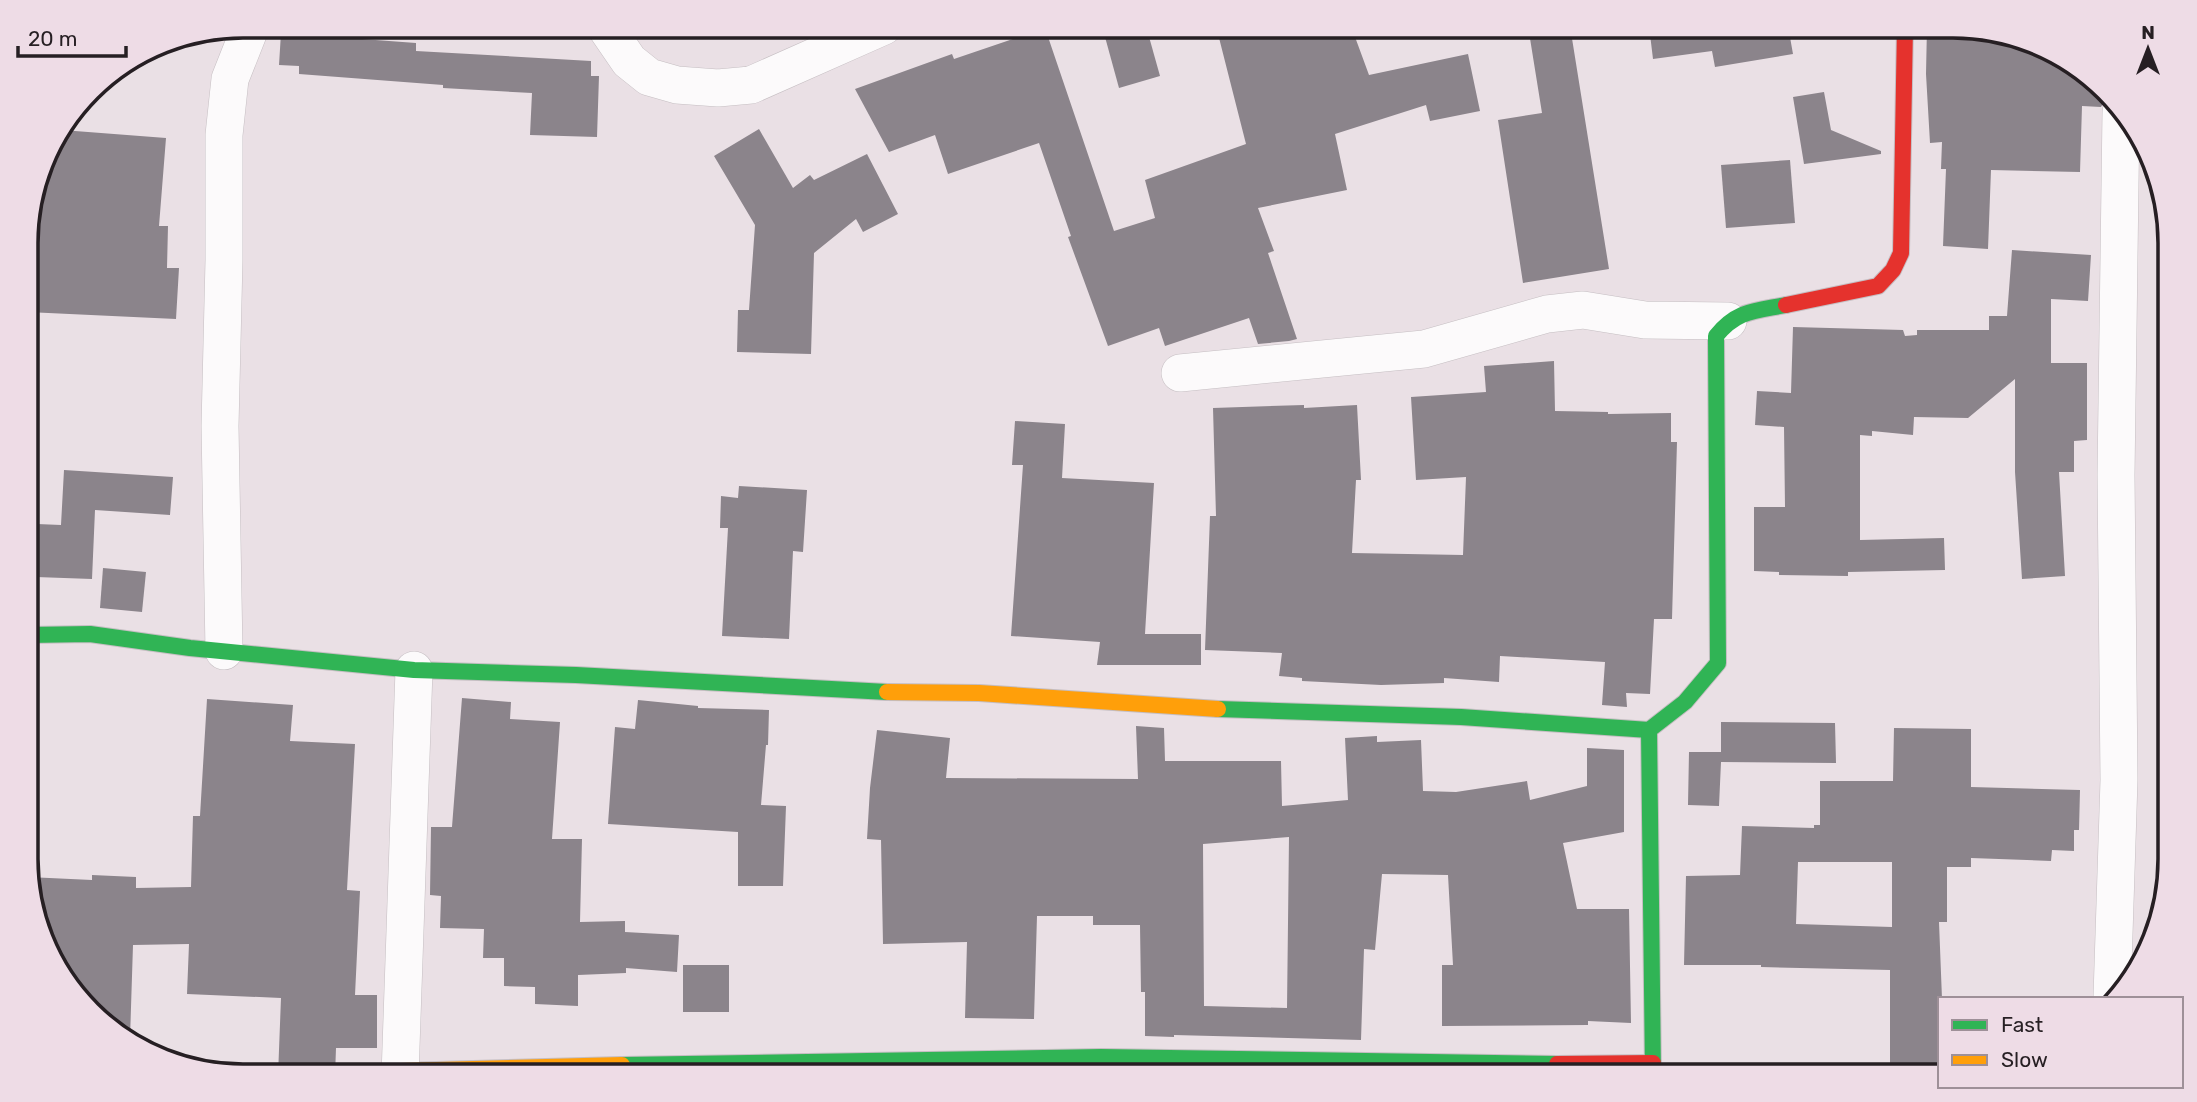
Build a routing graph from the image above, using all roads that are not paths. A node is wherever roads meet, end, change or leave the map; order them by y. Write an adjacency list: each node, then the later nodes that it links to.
1 (246, 39): 9 (street)
2 (614, 39): 3 (street)
3 (855, 39)
4 (1905, 39): 6 (street)
5 (2121, 126): 12 (street)
6 (1728, 321): 7 (street); 11 (street)
7 (1180, 373)
8 (38, 635): 9 (street)
9 (224, 651): 10 (street)
10 (414, 670): 11 (street); 15 (street)
11 (1649, 730): 14 (street)
12 (2112, 988)
13 (1414, 1063): 16 (street)
14 (1653, 1063)
15 (398, 1064)
16 (677, 1064)

